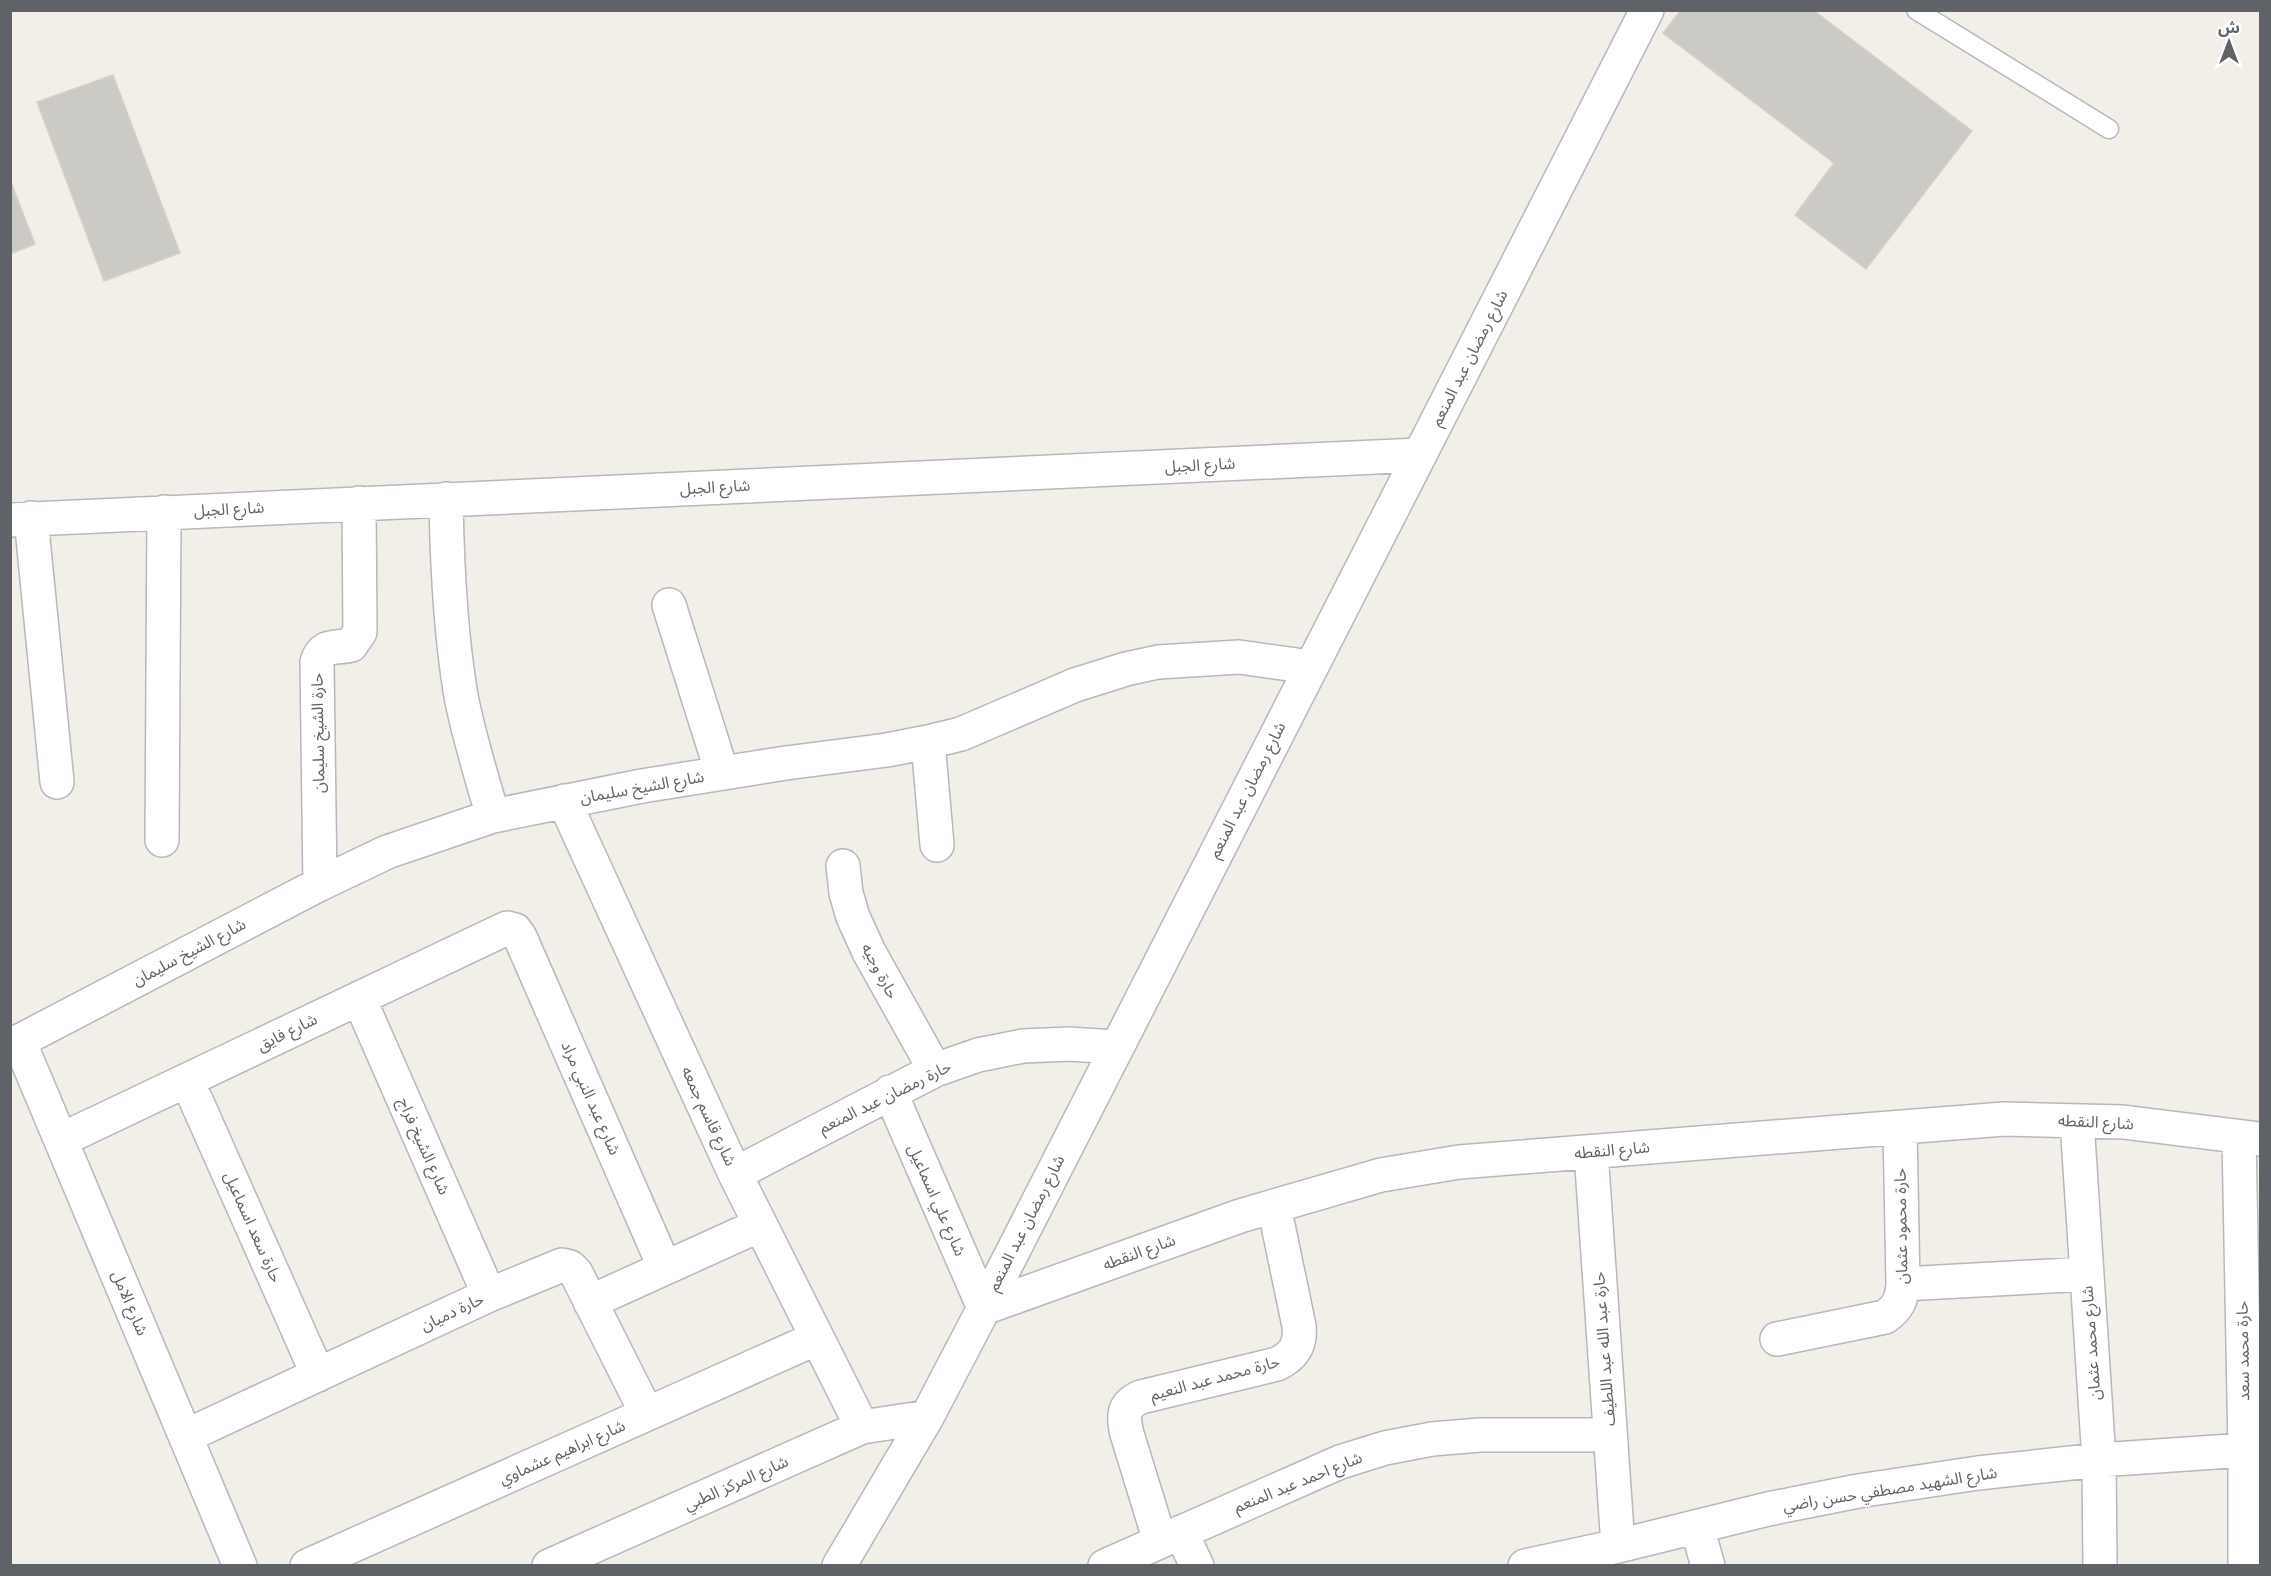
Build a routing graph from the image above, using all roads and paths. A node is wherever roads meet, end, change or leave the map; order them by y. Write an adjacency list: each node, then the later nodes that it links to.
1 (1647, 10): 4 (street, شارع رمضان عبد المنعم)
2 (1916, 10): 3 (lane)
3 (2109, 129)
4 (1419, 455): 5 (street, شارع الجبل); 10 (street, شارع رمضان عبد المنعم)
5 (446, 499): 6 (street, شارع الجبل); 15 (street)
6 (359, 503): 7 (street, شارع الجبل); 19 (street, حارة الشيخ سليمان)
7 (164, 512): 8 (street, شارع الجبل); 16 (street)
8 (21, 519): 13 (street)
9 (669, 605): 12 (street)
10 (1311, 667): 11 (street, شارع الشيخ سليمان); 23 (street, شارع رمضان عبد المنعم)
11 (928, 742): 12 (street, شارع الشيخ سليمان); 17 (street)
12 (722, 773): 14 (street, شارع الشيخ سليمان)
13 (57, 782)
14 (564, 801): 15 (street, شارع الشيخ سليمان); 32 (street, شارع قاسم جمعه)
15 (493, 816): 19 (street, شارع الشيخ سليمان)
16 (162, 840)
17 (937, 845)
18 (843, 866): 24 (street, حارة وجيه)
19 (320, 884): 22 (street, شارع الشيخ سليمان)
20 (515, 930): 21 (street, شارع فايق); 35 (street, شارع عبد النبي مراد)
21 (359, 998): 25 (street, شارع فايق); 39 (street, شارع الشيخ فراج)
22 (15, 1043): 30 (street, شارع الامل)
23 (1115, 1047): 24 (street, حارة رمضان عبد المنعم); 41 (street, شارع رمضان عبد المنعم)
24 (935, 1070): 26 (street, حارة رمضان عبد المنعم)
25 (187, 1080): 30 (street, شارع فايق); 44 (street, حارة سعد اسماعيل)
26 (890, 1092): 32 (street, حارة رمضان عبد المنعم); 41 (street, شارع علي اسماعيل)
27 (2077, 1121): 28 (street, شارع النقطه); 29 (street, شارع النقطه); 36 (street, شارع محمد عثمان)
28 (1900, 1127): 31 (street, شارع النقطه); 37 (street, حارة محمود عثمان)
29 (2250, 1138): 38 (street, حارة محمد سعد)
30 (61, 1140): 49 (street, شارع الامل)
31 (1591, 1152): 33 (street, شارع النقطه); 48 (street, حارة عبد الله عبد اللطيف)
32 (735, 1174): 34 (street, شارع قاسم جمعه)
33 (1274, 1206): 41 (street, شارع النقطه); 53 (street, حارة محمد عبد النعيم)
34 (760, 1225): 35 (street); 42 (street, شارع قاسم جمعه)
35 (664, 1266): 40 (street)
36 (2086, 1274): 37 (street); 51 (street, شارع محمد عثمان)
37 (1903, 1284): 43 (street, حارة محمود عثمان)
38 (2251, 1289): 50 (street, حارة محمد سعد)
39 (489, 1295): 40 (street, حارة دميان); 44 (street, حارة دميان)
40 (590, 1302): 45 (street, حارة دميان)
41 (984, 1308): 46 (street, شارع رمضان عبد المنعم)
42 (818, 1338): 45 (street, شارع ابراهيم عشماوي); 47 (street, شارع قاسم جمعه)
43 (1777, 1339)
44 (318, 1375): 49 (street, حارة دميان)
45 (647, 1414): 56 (street, شارع ابراهيم عشماوي)
46 (927, 1417): 47 (street, شارع المركز الطبي); 58 (street, شارع رمضان عبد المنعم)
47 (862, 1427): 57 (street, شارع المركز الطبي)
48 (1610, 1435): 53 (street, شارع احمد عبد المنعم); 54 (street, حارة عبد الله عبد اللطيف)
49 (186, 1436): 55 (street, شارع الامل)
50 (2253, 1449): 51 (street, شارع الشهيد مصطفي حسن راضي); 64 (street, حارة محمد سعد)
51 (2099, 1460): 52 (street, شارع الشهيد مصطفي حسن راضي); 63 (street, شارع محمد عثمان)
52 (1697, 1527): 54 (street, شارع الشهيد مصطفي حسن راضي); 62 (street)
53 (1170, 1537): 59 (street, شارع احمد عبد المنعم); 60 (street)
54 (1618, 1546): 61 (street, شارع الشهيد مصطفي حسن راضي)
55 (240, 1566)
56 (307, 1566)
57 (549, 1566)
58 (839, 1566)
59 (1105, 1566)
60 (1197, 1566)
61 (1525, 1566)
62 (1708, 1566)
63 (2100, 1566)
64 (2245, 1566)

